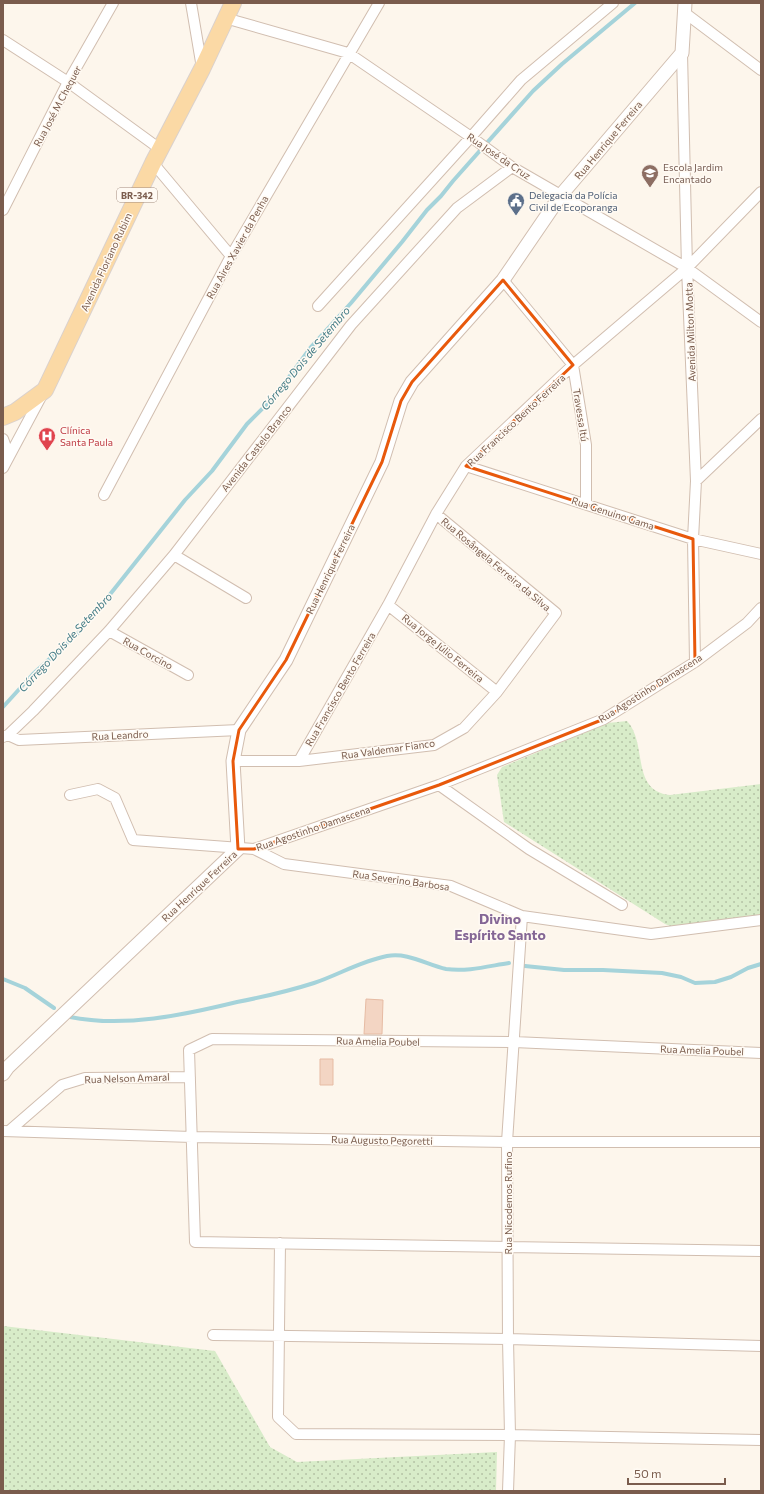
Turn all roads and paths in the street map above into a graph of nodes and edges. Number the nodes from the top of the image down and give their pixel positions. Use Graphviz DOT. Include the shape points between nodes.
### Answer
graph roads {
  1 [pos="113,3"];
  2 [pos="191,3"];
  3 [pos="233,3"];
  4 [pos="379,3"];
  5 [pos="613,3"];
  6 [pos="685,8"];
  7 [pos="225,18"];
  8 [pos="3,40"];
  9 [pos="348,53"];
  10 [pos="682,53"];
  11 [pos="202,69"];
  12 [pos="761,70"];
  13 [pos="68,82"];
  14 [pos="471,137"];
  15 [pos="160,149"];
  16 [pos="153,163"];
  17 [pos="512,167"];
  18 [pos="761,192"];
  19 [pos="560,195"];
  20 [pos="757,202"];
  21 [pos="3,210"];
  22 [pos="231,256"];
  23 [pos="687,268"];
  24 [pos="503,280"];
  25 [pos="318,306"];
  26 [pos="761,322"];
  27 [pos="574,365"];
  28 [pos="45,390"];
  29 [pos="3,417"];
  30 [pos="761,420"];
  31 [pos="3,440"];
  32 [pos="9,456"];
  33 [pos="466,466"];
  34 [pos="3,468"];
  35 [pos="696,481"];
  36 [pos="104,495"];
  37 [pos="586,504"];
  38 [pos="436,514"];
  39 [pos="693,539"];
  40 [pos="761,554"];
  41 [pos="174,555"];
  42 [pos="246,598"];
  43 [pos="388,605"];
  44 [pos="761,608"];
  45 [pos="556,614"];
  46 [pos="108,631"];
  47 [pos="695,662"];
  48 [pos="188,675"];
  49 [pos="498,692"];
  50 [pos="239,730"];
  51 [pos="5,736"];
  52 [pos="233,761"];
  53 [pos="299,761"];
  54 [pos="439,785"];
  55 [pos="70,795"];
  56 [pos="238,849"];
  57 [pos="254,849"];
  58 [pos="622,905"];
  59 [pos="522,916"];
  60 [pos="761,920"];
  61 [pos="514,1042"];
  62 [pos="761,1053"];
  63 [pos="3,1074"];
  64 [pos="190,1077"];
  65 [pos="6,1131"];
  66 [pos="192,1137"];
  67 [pos="507,1142"];
  68 [pos="761,1142"];
  69 [pos="280,1243"];
  70 [pos="508,1246"];
  71 [pos="761,1251"];
  72 [pos="213,1335"];
  73 [pos="280,1336"];
  74 [pos="508,1339"];
  75 [pos="761,1346"];
  76 [pos="510,1435"];
  77 [pos="761,1440"];
  78 [pos="508,1491"];
  1 -- 13 [label="street, Rua José M Chequer"];
  2 -- 11 [label="street"];
  3 -- 7 [label="main road, Avenida Floriano Rubim / BR-342"];
  4 -- 9 [label="street, Rua Aires Xavier da Penha"];
  5 -- 14 [label="street" via="521,80"];
  6 -- 10 [label="street, Avenida Milton Motta"];
  6 -- 12 [label="street"];
  7 -- 9 [label="street, Rua José da Cruz"];
  7 -- 11 [label="main road, Avenida Floriano Rubim / BR-342"];
  8 -- 13 [label="street"];
  9 -- 14 [label="street, Rua José da Cruz"];
  9 -- 22 [label="street, Rua Aires Xavier da Penha"];
  10 -- 19 [label="street, Rua Henrique Ferreira"];
  10 -- 23 [label="street, Avenida Milton Motta"];
  11 -- 15 [label="main road, Avenida Floriano Rubim / BR-342"];
  13 -- 15 [label="street"];
  13 -- 21 [label="street, Rua José M Chequer"];
  14 -- 17 [label="street, Rua José da Cruz"];
  14 -- 25 [label="street"];
  15 -- 16 [label="main road, Avenida Floriano Rubim / BR-342"];
  16 -- 22 [label="street"];
  16 -- 28 [label="main road, Avenida Floriano Rubim / BR-342"];
  17 -- 19 [label="street, Rua José da Cruz"];
  17 -- 41 [label="street, Avenida Castelo Branco" via="457,208 351,325"];
  18 -- 20 [label="street, Rua Francisco Bento Ferreira"];
  19 -- 23 [label="street, Rua José da Cruz"];
  19 -- 24 [label="street, Rua Henrique Ferreira"];
  20 -- 23 [label="street, Rua Francisco Bento Ferreira"];
  22 -- 36 [label="street, Rua Aires Xavier da Penha"];
  23 -- 26 [label="street, Rua José da Cruz"];
  23 -- 27 [label="street, Rua Francisco Bento Ferreira"];
  23 -- 35 [label="street, Avenida Milton Motta"];
  24 -- 27 [label="street"];
  24 -- 50 [label="street, Rua Henrique Ferreira" via="412,382 400,401 382,462 286,660"];
  27 -- 33 [label="street, Rua Francisco Bento Ferreira"];
  27 -- 37 [label="street, Travessa Itú" via="586,445"];
  28 -- 29 [label="main road, BR-342" via="15,412"];
  28 -- 32 [label="street, Avenida Floriano Rubim"];
  30 -- 35 [label="street"];
  31 -- 32 [label="street"];
  32 -- 34 [label="street, Avenida Floriano Rubim"];
  33 -- 37 [label="street, Rua Genuino Gama"];
  33 -- 38 [label="street, Rua Francisco Bento Ferreira"];
  35 -- 39 [label="street, Avenida Milton Motta"];
  37 -- 39 [label="street, Rua Genuino Gama"];
  38 -- 43 [label="street, Rua Francisco Bento Ferreira"];
  38 -- 45 [label="street, Rua Rosângela Ferreira da Silva"];
  39 -- 40 [label="street, Rua Genuino Gama"];
  39 -- 47 [label="street, Avenida Milton Motta"];
  41 -- 42 [label="street"];
  41 -- 46 [label="street, Avenida Castelo Branco"];
  43 -- 49 [label="street, Rua Jorge Júlio Ferreira"];
  43 -- 53 [label="street, Rua Francisco Bento Ferreira"];
  44 -- 47 [label="street, Rua Agostinho Damascena" via="747,623"];
  45 -- 49 [label="street, Rua Valdemar Fianco"];
  46 -- 48 [label="street, Rua Corcino"];
  46 -- 51 [label="street, Avenida Castelo Branco" via="33,711"];
  47 -- 54 [label="street, Rua Agostinho Damascena" via="604,719"];
  49 -- 53 [label="street, Rua Valdemar Fianco" via="464,728 434,745"];
  50 -- 51 [label="street, Rua Leandro" via="19,740"];
  50 -- 52 [label="street, Rua Henrique Ferreira"];
  52 -- 53 [label="street, Rua Valdemar Fianco"];
  52 -- 56 [label="street, Rua Henrique Ferreira"];
  54 -- 57 [label="street, Rua Agostinho Damascena"];
  54 -- 58 [label="street" via="528,849"];
  55 -- 56 [label="street, Rua Agostinho Damascena" via="98,790 116,798 133,840"];
  56 -- 57 [label="street, Rua Agostinho Damascena"];
  56 -- 63 [label="street, Rua Henrique Ferreira"];
  57 -- 59 [label="street, Rua Severino Barbosa" via="284,864 451,886"];
  59 -- 60 [label="street, Rua Severino Barbosa" via="650,934"];
  59 -- 61 [label="street, Rua Nicodemos Rufino"];
  61 -- 62 [label="street, Rua Amelia Poubel"];
  61 -- 64 [label="street, Rua Amelia Poubel" via="212,1039 189,1050"];
  61 -- 67 [label="street, Rua Nicodemos Rufino"];
  64 -- 65 [label="street, Rua Nelson Amaral" via="85,1078 62,1085"];
  64 -- 66 [label="street, Rua Amelia Poubel"];
  65 -- 66 [label="street, Rua Augusto Pegoretti"];
  66 -- 67 [label="street, Rua Augusto Pegoretti"];
  66 -- 69 [label="street, Rua Amelia Poubel" via="195,1242"];
  67 -- 68 [label="street, Rua Augusto Pegoretti"];
  67 -- 70 [label="street, Rua Nicodemos Rufino"];
  69 -- 70 [label="street"];
  69 -- 73 [label="street"];
  70 -- 71 [label="street"];
  70 -- 74 [label="street, Rua Nicodemos Rufino"];
  72 -- 73 [label="street"];
  73 -- 74 [label="street"];
  73 -- 76 [label="street" via="278,1417 296,1434"];
  74 -- 75 [label="street"];
  74 -- 76 [label="street, Rua Nicodemos Rufino"];
  76 -- 77 [label="street"];
  76 -- 78 [label="street, Rua Nicodemos Rufino"];
}
